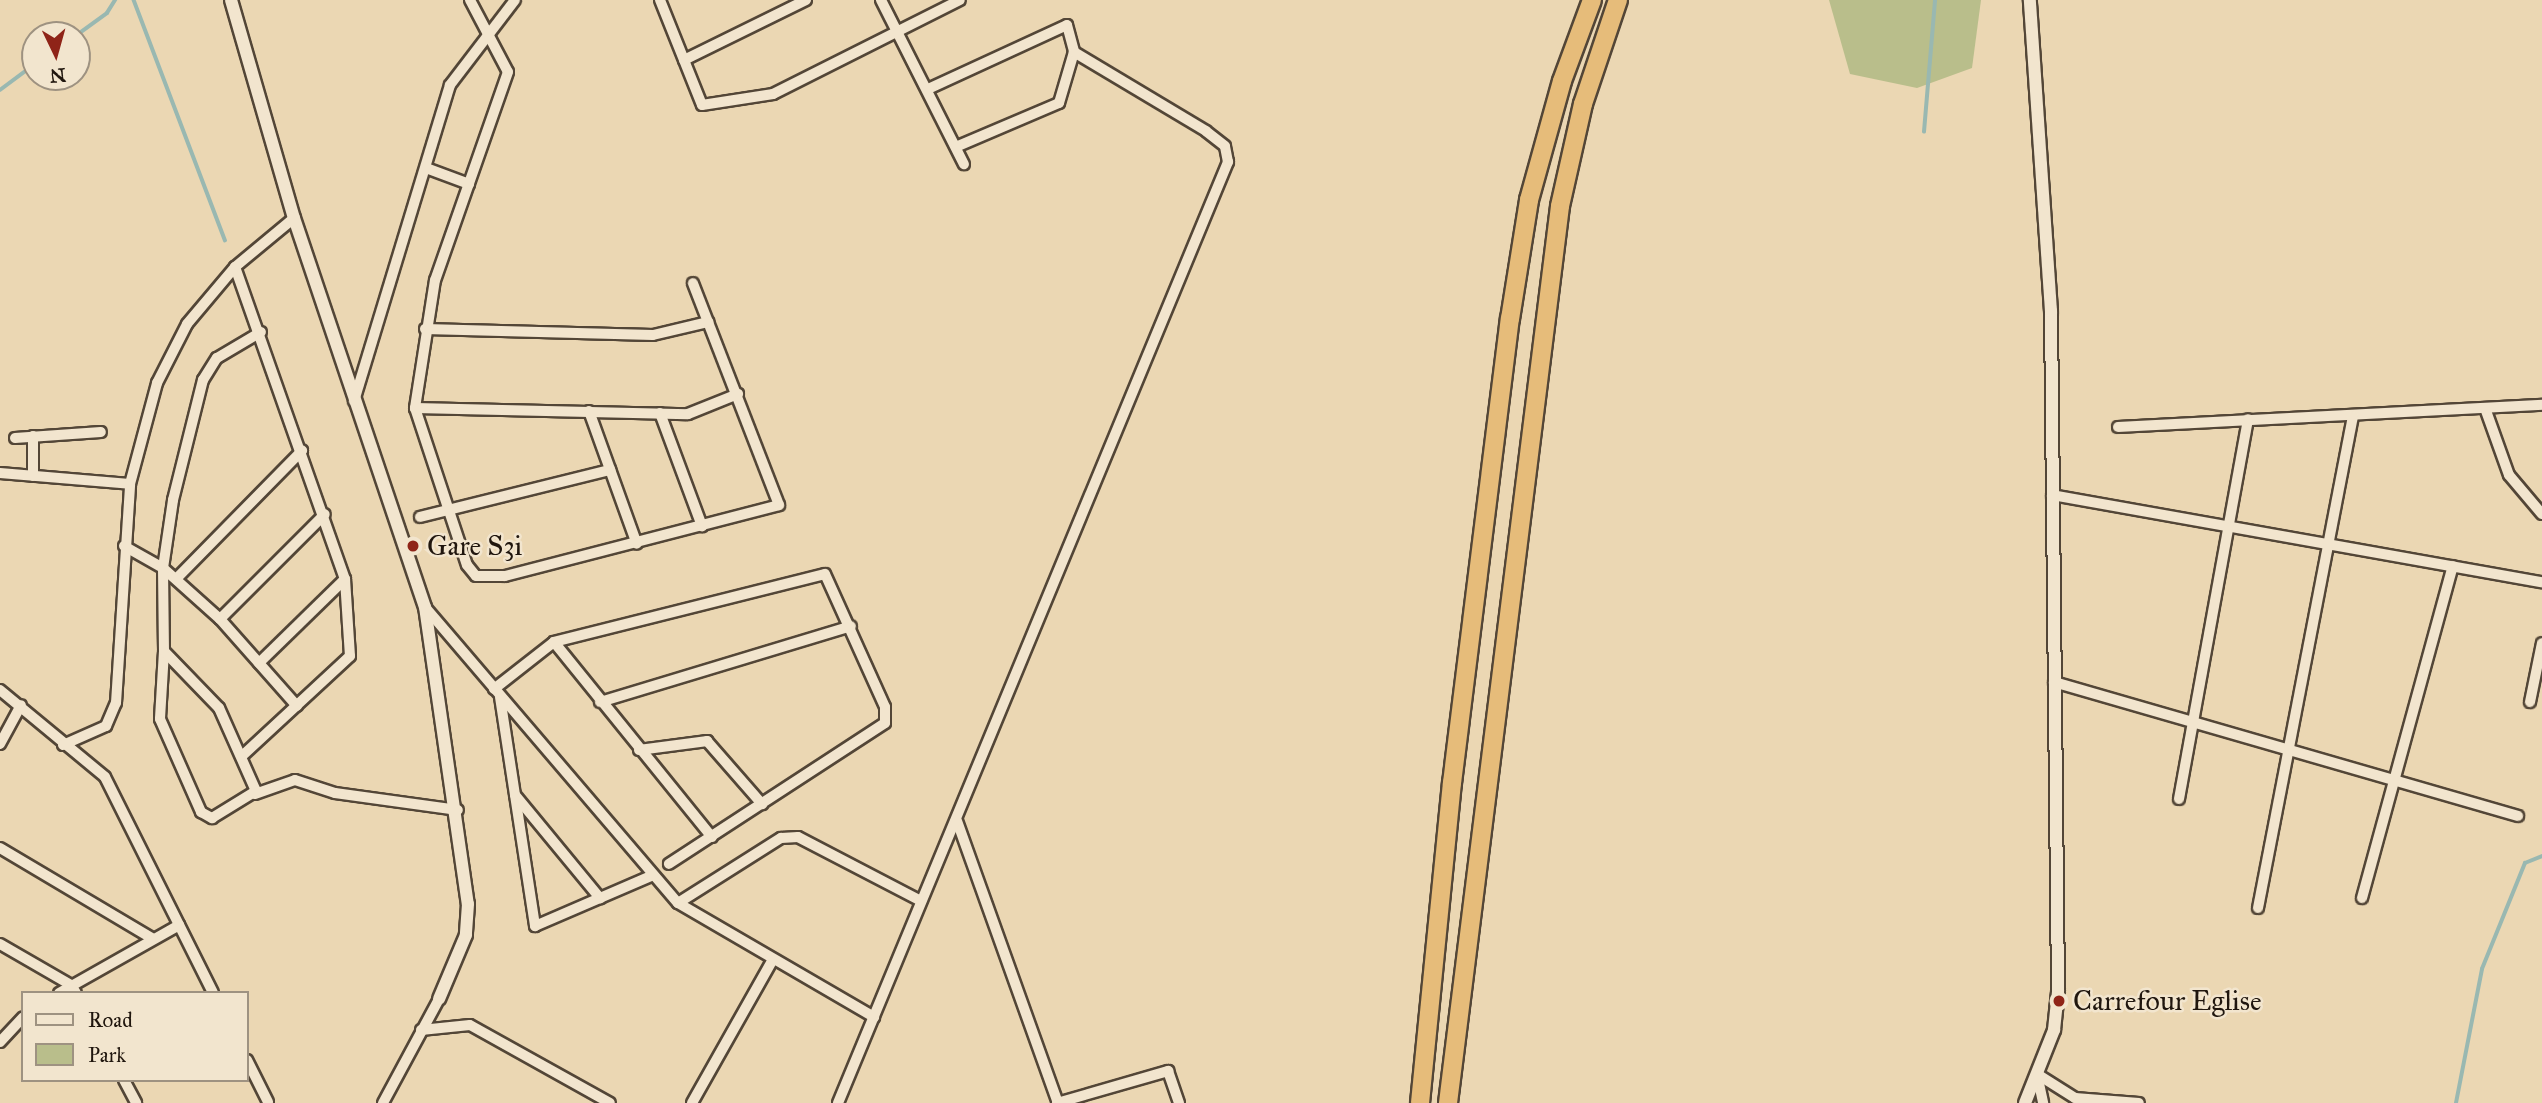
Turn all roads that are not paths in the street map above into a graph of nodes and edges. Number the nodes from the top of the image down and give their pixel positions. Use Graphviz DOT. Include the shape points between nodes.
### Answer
graph roads {
  1 [pos="230,0"];
  2 [pos="470,0"];
  3 [pos="515,0"];
  4 [pos="806,0"];
  5 [pos="881,0"];
  6 [pos="960,0"];
  7 [pos="1592,0"];
  8 [pos="1618,0"];
  9 [pos="2030,0"];
  10 [pos="663,1"];
  11 [pos="489,31"];
  12 [pos="898,31"];
  13 [pos="1074,52"];
  14 [pos="684,60"];
  15 [pos="928,89"];
  16 [pos="956,147"];
  17 [pos="964,164"];
  18 [pos="426,168"];
  19 [pos="469,184"];
  20 [pos="294,218"];
  21 [pos="235,267"];
  22 [pos="693,283"];
  23 [pos="708,322"];
  24 [pos="425,330"];
  25 [pos="261,332"];
  26 [pos="738,394"];
  27 [pos="354,403"];
  28 [pos="2542,405"];
  29 [pos="415,408"];
  30 [pos="2485,408"];
  31 [pos="589,411"];
  32 [pos="660,413"];
  33 [pos="2353,416"];
  34 [pos="2248,419"];
  35 [pos="2118,427"];
  36 [pos="101,432"];
  37 [pos="33,436"];
  38 [pos="15,438"];
  39 [pos="302,451"];
  40 [pos="610,470"];
  41 [pos="0,473"];
  42 [pos="33,476"];
  43 [pos="130,484"];
  44 [pos="2052,495"];
  45 [pos="449,510"];
  46 [pos="325,514"];
  47 [pos="2542,514"];
  48 [pos="420,517"];
  49 [pos="702,526"];
  50 [pos="2226,526"];
  51 [pos="637,544"];
  52 [pos="2328,544"];
  53 [pos="124,546"];
  54 [pos="2453,566"];
  55 [pos="163,568"];
  56 [pos="176,579"];
  57 [pos="345,579"];
  58 [pos="2542,582"];
  59 [pos="425,607"];
  60 [pos="220,619"];
  61 [pos="851,626"];
  62 [pos="554,642"];
  63 [pos="2542,643"];
  64 [pos="164,651"];
  65 [pos="259,663"];
  66 [pos="2054,682"];
  67 [pos="0,690"];
  68 [pos="497,693"];
  69 [pos="600,702"];
  70 [pos="2530,702"];
  71 [pos="21,705"];
  72 [pos="297,706"];
  73 [pos="2191,721"];
  74 [pos="0,744"];
  75 [pos="63,744"];
  76 [pos="639,750"];
  77 [pos="2290,750"];
  78 [pos="242,757"];
  79 [pos="2395,780"];
  80 [pos="513,793"];
  81 [pos="255,794"];
  82 [pos="2179,799"];
  83 [pos="762,804"];
  84 [pos="458,810"];
  85 [pos="2518,816"];
  86 [pos="957,821"];
  87 [pos="712,837"];
  88 [pos="0,848"];
  89 [pos="669,864"];
  90 [pos="651,876"];
  91 [pos="600,898"];
  92 [pos="2362,898"];
  93 [pos="921,901"];
  94 [pos="678,903"];
  95 [pos="2258,908"];
  96 [pos="179,925"];
  97 [pos="153,939"];
  98 [pos="0,944"];
  99 [pos="772,961"];
  100 [pos="73,989"];
  101 [pos="212,991"];
  102 [pos="439,999"];
  103 [pos="874,1017"];
  104 [pos="5,1023"];
  105 [pos="421,1030"];
  106 [pos="0,1042"];
  107 [pos="248,1062"];
  108 [pos="2037,1074"];
  109 [pos="125,1082"];
  110 [pos="268,1102"];
  111 [pos="136,1103"];
  112 [pos="383,1103"];
  113 [pos="610,1103"];
  114 [pos="692,1103"];
  115 [pos="838,1103"];
  116 [pos="1057,1103"];
  117 [pos="1179,1103"];
  118 [pos="1420,1103"];
  119 [pos="1448,1103"];
  120 [pos="2025,1103"];
  121 [pos="2043,1103"];
  122 [pos="2139,1103"];
  1 -- 20 [label="street"];
  2 -- 11 [label="street"];
  3 -- 11 [label="street"];
  4 -- 14 [label="street"];
  5 -- 12 [label="street"];
  6 -- 12 [label="street"];
  7 -- 118 [label="highway" via="1562,81 1529,200 1510,319 1452,783"];
  8 -- 119 [label="highway" via="1583,104 1560,206"];
  9 -- 44 [label="street" via="2048,245"];
  10 -- 14 [label="street"];
  11 -- 18 [label="street" via="450,85"];
  11 -- 19 [label="street" via="508,72"];
  12 -- 14 [label="street" via="773,94 702,105"];
  12 -- 15 [label="street"];
  13 -- 15 [label="street" via="1068,25"];
  13 -- 16 [label="street" via="1059,103"];
  13 -- 86 [label="street" via="1216,138 1226,146 1228,162 1079,514"];
  15 -- 16 [label="street"];
  16 -- 17 [label="street"];
  18 -- 19 [label="street"];
  18 -- 27 [label="street"];
  19 -- 24 [label="street" via="435,280"];
  20 -- 21 [label="street"];
  20 -- 27 [label="street"];
  21 -- 25 [label="street"];
  21 -- 43 [label="street" via="187,324 157,383"];
  22 -- 23 [label="street"];
  23 -- 24 [label="street" via="653,335"];
  23 -- 26 [label="street"];
  24 -- 29 [label="street"];
  25 -- 39 [label="street"];
  25 -- 55 [label="street" via="218,358 203,380"];
  26 -- 32 [label="street" via="688,414"];
  26 -- 49 [label="street" via="779,505"];
  27 -- 59 [label="street"];
  28 -- 30 [label="street"];
  29 -- 31 [label="street"];
  29 -- 45 [label="street"];
  30 -- 33 [label="street"];
  30 -- 47 [label="street" via="2509,475"];
  31 -- 32 [label="street"];
  31 -- 40 [label="street"];
  32 -- 49 [label="street"];
  33 -- 34 [label="street"];
  33 -- 52 [label="street"];
  34 -- 35 [label="street"];
  34 -- 50 [label="street"];
  36 -- 37 [label="street"];
  37 -- 38 [label="street"];
  37 -- 42 [label="street"];
  39 -- 46 [label="street"];
  39 -- 56 [label="street"];
  40 -- 45 [label="street"];
  40 -- 51 [label="street"];
  41 -- 42 [label="street"];
  42 -- 43 [label="street"];
  43 -- 53 [label="street"];
  44 -- 50 [label="street"];
  44 -- 66 [label="street"];
  45 -- 48 [label="street"];
  45 -- 51 [label="street" via="476,576 505,576"];
  46 -- 57 [label="street"];
  46 -- 60 [label="street"];
  49 -- 51 [label="street"];
  50 -- 52 [label="street"];
  50 -- 73 [label="street"];
  52 -- 54 [label="street"];
  52 -- 77 [label="street"];
  53 -- 55 [label="street"];
  53 -- 75 [label="street" via="116,703 106,726"];
  54 -- 58 [label="street"];
  54 -- 79 [label="street"];
  55 -- 56 [label="street"];
  55 -- 64 [label="street"];
  56 -- 60 [label="street"];
  57 -- 65 [label="street"];
  57 -- 72 [label="street" via="350,656"];
  59 -- 68 [label="street"];
  59 -- 84 [label="street"];
  60 -- 65 [label="street"];
  61 -- 62 [label="street" via="825,574 815,574"];
  61 -- 69 [label="street"];
  61 -- 83 [label="street" via="885,707 884,723"];
  62 -- 68 [label="street"];
  62 -- 69 [label="street"];
  63 -- 70 [label="street"];
  64 -- 78 [label="street" via="219,708"];
  64 -- 81 [label="street" via="160,719 201,812 212,818"];
  65 -- 72 [label="street"];
  66 -- 73 [label="street"];
  66 -- 108 [label="street" via="2058,1000"];
  67 -- 71 [label="street"];
  68 -- 80 [label="street"];
  68 -- 90 [label="street"];
  69 -- 76 [label="street"];
  71 -- 74 [label="street"];
  71 -- 75 [label="street"];
  72 -- 78 [label="street"];
  73 -- 77 [label="street"];
  73 -- 82 [label="street"];
  75 -- 96 [label="street" via="105,777"];
  76 -- 83 [label="street" via="707,741"];
  76 -- 87 [label="street"];
  77 -- 79 [label="street"];
  77 -- 95 [label="street"];
  78 -- 81 [label="street"];
  79 -- 85 [label="street"];
  79 -- 92 [label="street"];
  80 -- 91 [label="street"];
  80 -- 91 [label="street" via="535,926"];
  81 -- 84 [label="street" via="295,780 335,793"];
  83 -- 87 [label="street"];
  84 -- 102 [label="street" via="466,935"];
  86 -- 93 [label="street"];
  86 -- 116 [label="street"];
  87 -- 89 [label="street"];
  88 -- 97 [label="street"];
  90 -- 91 [label="street"];
  90 -- 94 [label="street"];
  93 -- 94 [label="street" via="798,837 781,838"];
  93 -- 103 [label="street"];
  94 -- 99 [label="street"];
  96 -- 97 [label="street"];
  96 -- 101 [label="street"];
  97 -- 100 [label="street"];
  98 -- 100 [label="street"];
  99 -- 103 [label="street"];
  99 -- 114 [label="street"];
  102 -- 105 [label="street"];
  103 -- 115 [label="street"];
  104 -- 106 [label="street"];
  105 -- 112 [label="street"];
  105 -- 113 [label="street" via="470,1025"];
  107 -- 110 [label="street"];
  108 -- 120 [label="street"];
  108 -- 121 [label="street"];
  108 -- 122 [label="street" via="2075,1098"];
  109 -- 111 [label="street"];
  116 -- 117 [label="street" via="1168,1071"];
}
